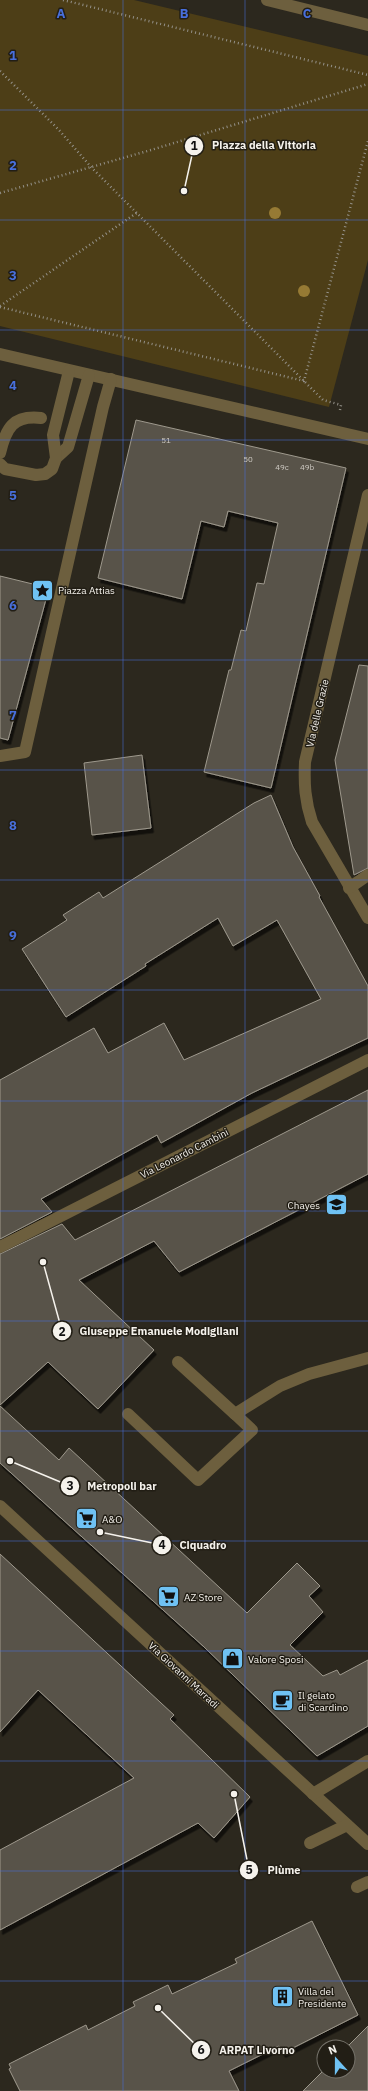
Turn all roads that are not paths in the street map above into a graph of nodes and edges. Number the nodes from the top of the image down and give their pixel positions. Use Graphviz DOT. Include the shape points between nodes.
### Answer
graph roads {
  1 [pos="267,0"];
  2 [pos="368,25"];
  3 [pos="0,354"];
  4 [pos="69,371"];
  5 [pos="89,375"];
  6 [pos="111,379"];
  7 [pos="41,418"];
  8 [pos="368,439"];
  9 [pos="0,453"];
  10 [pos="56,458"];
  11 [pos="0,464"];
  12 [pos="368,495"];
  13 [pos="0,756"];
  14 [pos="368,875"];
  15 [pos="349,888"];
  16 [pos="368,918"];
  17 [pos="368,1060"];
  18 [pos="0,1247"];
  19 [pos="368,1358"];
  20 [pos="178,1362"];
  21 [pos="128,1414"];
  22 [pos="235,1414"];
  23 [pos="0,1506"];
  24 [pos="368,1761"];
  25 [pos="313,1794"];
  26 [pos="347,1825"];
  27 [pos="310,1843"];
  28 [pos="368,1844"];
  1 -- 2 [label="street"];
  3 -- 4 [label="street"];
  4 -- 5 [label="street"];
  4 -- 10 [label="street" via="53,435"];
  5 -- 6 [label="street"];
  5 -- 10 [label="street" via="68,447"];
  6 -- 8 [label="street"];
  6 -- 13 [label="street" via="25,752"];
  7 -- 9 [label="street" via="28,417 15,423 4,434"];
  10 -- 11 [label="street" via="52,469 46,474 36,475 5,469"];
  12 -- 15 [label="street, Via delle Grazie" via="305,762 306,806 312,822"];
  14 -- 15 [label="street"];
  15 -- 16 [label="street, Via delle Grazie"];
  17 -- 18 [label="street, Via Leonardo Cambini"];
  19 -- 22 [label="street" via="309,1374 280,1386"];
  20 -- 22 [label="street"];
  21 -- 22 [label="street" via="198,1480 252,1430"];
  23 -- 25 [label="street, Via Giovanni Marradi"];
  24 -- 25 [label="street"];
  25 -- 26 [label="street, Via Giovanni Marradi"];
  26 -- 27 [label="street"];
  26 -- 28 [label="street, Via Giovanni Marradi"];
}
